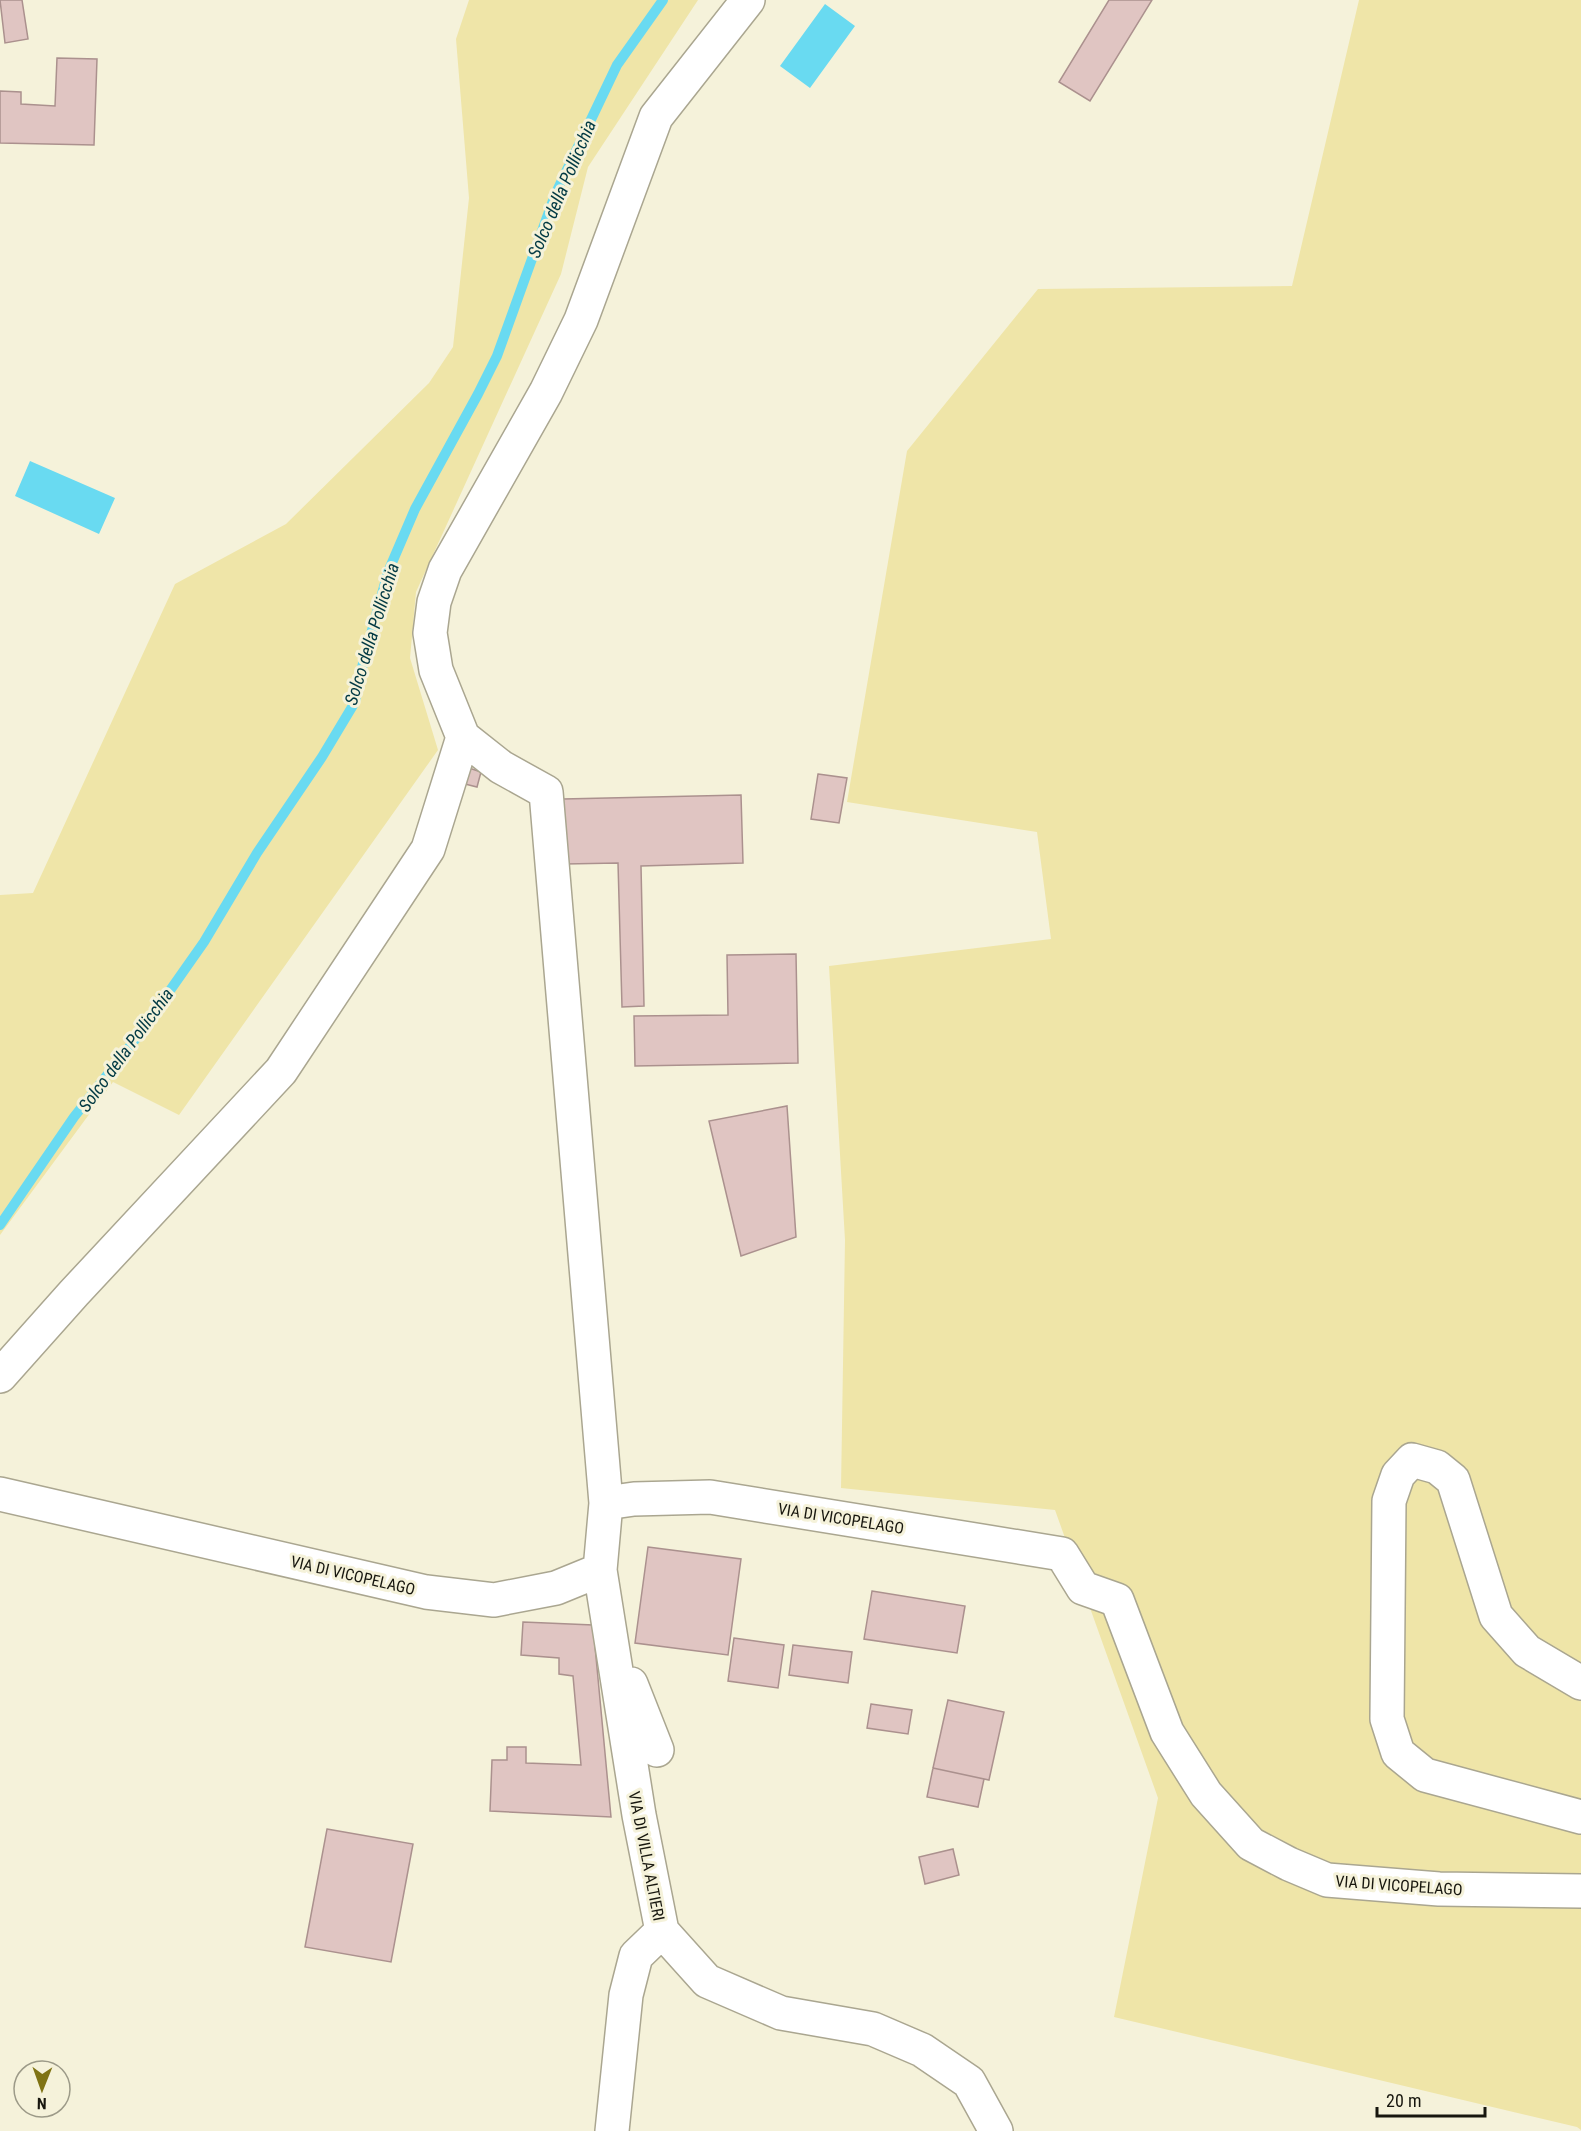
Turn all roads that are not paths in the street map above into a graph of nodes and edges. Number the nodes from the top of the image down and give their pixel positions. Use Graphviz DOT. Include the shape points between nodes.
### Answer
graph roads {
  1 [pos="748,0"];
  2 [pos="463,737"];
  3 [pos="0,1376"];
  4 [pos="0,1494"];
  5 [pos="606,1503"];
  6 [pos="600,1570"];
  7 [pos="615,1672"];
  8 [pos="1581,1683"];
  9 [pos="657,1750"];
  10 [pos="1581,1818"];
  11 [pos="1581,1891"];
  12 [pos="662,1931"];
  13 [pos="612,2131"];
  14 [pos="996,2131"];
  1 -- 2 [label="street" via="656,117 581,320 546,392 445,570 434,602 430,633 436,670"];
  2 -- 3 [label="street" via="428,849 281,1071"];
  2 -- 5 [label="street" via="501,767 546,792"];
  4 -- 6 [label="street, VIA DI VICOPELAGO" via="426,1592 494,1600 556,1588"];
  5 -- 6 [label="street"];
  5 -- 11 [label="street, VIA DI VICOPELAGO" via="634,1498 710,1497 1062,1554 1083,1588 1117,1600 1167,1732 1206,1794 1251,1844 1327,1880 1439,1889"];
  6 -- 7 [label="street, VIA DI VILLA ALTIERI"];
  7 -- 9 [label="street" via="632,1684"];
  7 -- 12 [label="street, VIA DI VILLA ALTIERI"];
  8 -- 10 [label="street" via="1527,1651 1496,1616 1454,1480 1437,1467 1412,1460 1398,1475 1389,1502 1387,1719 1398,1753 1425,1775"];
  12 -- 13 [label="street, VIA DI VILLA ALTIERI" via="636,1956 626,1995"];
  12 -- 14 [label="street" via="707,1981 781,2013 873,2029 922,2050 969,2082"];
}
